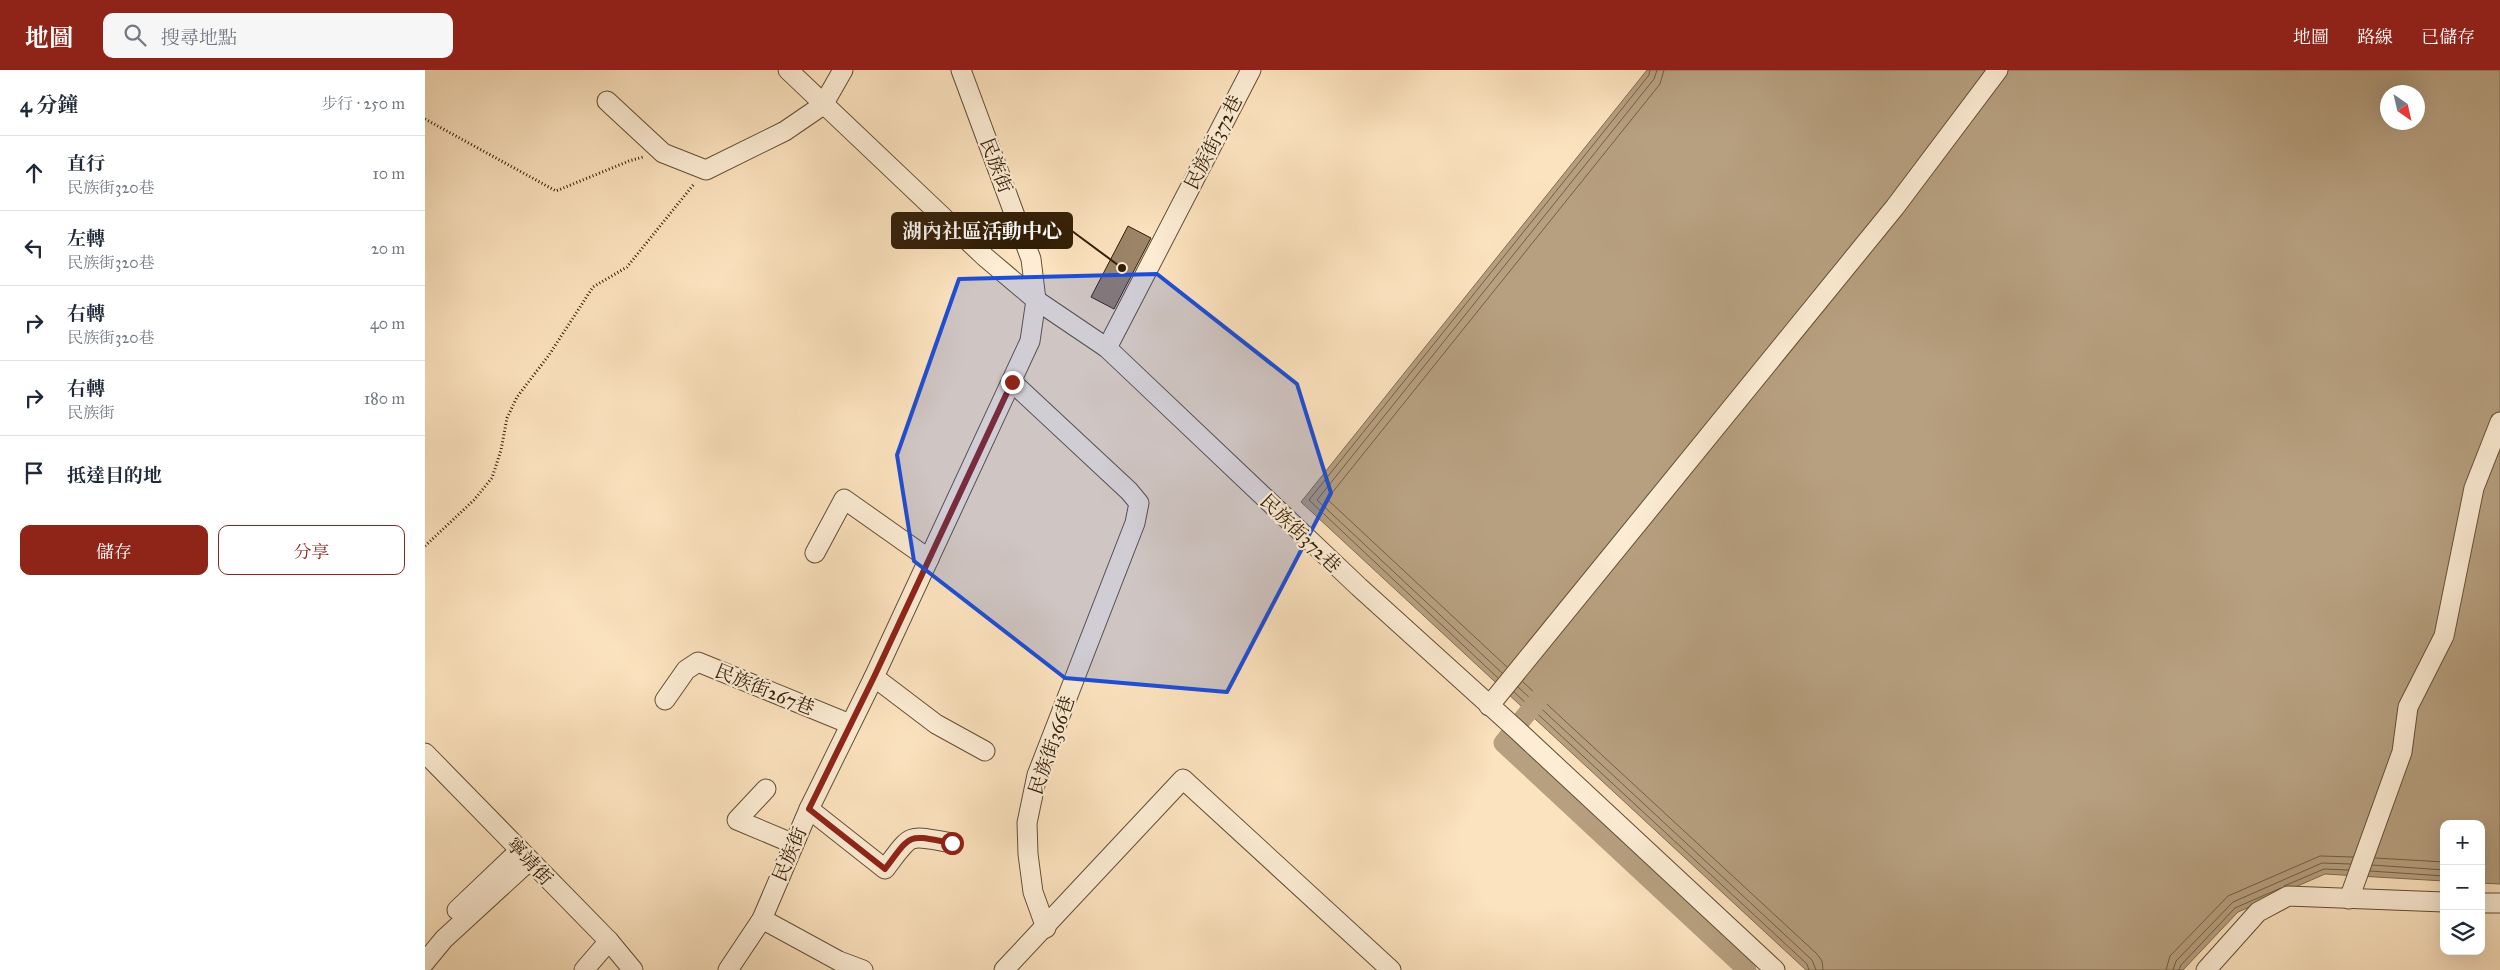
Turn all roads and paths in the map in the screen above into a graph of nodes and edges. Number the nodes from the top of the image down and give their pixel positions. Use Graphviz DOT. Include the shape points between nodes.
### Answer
graph roads {
  1 [pos="788,70"];
  2 [pos="843,70"];
  3 [pos="961,70"];
  4 [pos="1251,70"];
  5 [pos="1998,70"];
  6 [pos="607,101"];
  7 [pos="823,105"];
  8 [pos="425,119"];
  9 [pos="663,152"];
  10 [pos="706,170"];
  11 [pos="1036,300"];
  12 [pos="1107,348"];
  13 [pos="1012,382"];
  14 [pos="2500,422"];
  15 [pos="425,546"];
  16 [pos="815,553"];
  17 [pos="929,559"];
  18 [pos="874,677"];
  19 [pos="665,700"];
  20 [pos="1494,710"];
  21 [pos="850,724"];
  22 [pos="985,751"];
  23 [pos="425,754"];
  24 [pos="766,789"];
  25 [pos="809,809"];
  26 [pos="952,843"];
  27 [pos="794,844"];
  28 [pos="525,856"];
  29 [pos="2349,899"];
  30 [pos="2440,902"];
  31 [pos="2485,902"];
  32 [pos="2500,903"];
  33 [pos="762,919"];
  34 [pos="1046,928"];
  35 [pos="609,941"];
  36 [pos="425,945"];
  37 [pos="425,962"];
  38 [pos="584,970"];
  39 [pos="633,970"];
  40 [pos="729,970"];
  41 [pos="863,970"];
  42 [pos="1004,970"];
  43 [pos="1391,970"];
  44 [pos="1775,970"];
  45 [pos="2207,970"];
  1 -- 7 [label="street, 民族街372巷"];
  2 -- 7 [label="street"];
  3 -- 11 [label="street, 民族街" via="1031,259"];
  4 -- 12 [label="street, 民族街372巷"];
  5 -- 20 [label="street" via="1895,207"];
  6 -- 9 [label="street"];
  7 -- 10 [label="street" via="785,131"];
  7 -- 11 [label="street, 民族街372巷" via="985,257"];
  8 -- 9 [label="path" via="556,191 629,161"];
  9 -- 10 [label="street"];
  10 -- 15 [label="path" via="627,267 593,287 517,397 507,418 492,478 474,500"];
  11 -- 12 [label="street, 民族街372巷"];
  11 -- 13 [label="street, 民族街" via="1030,341"];
  12 -- 20 [label="street, 民族街372巷"];
  13 -- 17 [label="street, 民族街"];
  13 -- 34 [label="street, 民族街366巷" via="1139,503 1135,523 1037,775 1027,823 1028,854 1033,892"];
  14 -- 29 [label="street" via="2474,488 2444,636 2408,707 2402,752"];
  16 -- 17 [label="street" via="845,499"];
  17 -- 18 [label="street, 民族街"];
  18 -- 21 [label="street, 民族街"];
  18 -- 22 [label="street" via="936,724"];
  19 -- 21 [label="street, 民族街267巷" via="686,670 698,662"];
  20 -- 44 [label="street, 民族街372巷"];
  21 -- 25 [label="street, 民族街"];
  23 -- 28 [label="street, 寧靖街"];
  24 -- 27 [label="street" via="737,820"];
  25 -- 26 [label="street" via="885,869 907,840 914,836"];
  25 -- 27 [label="street, 民族街"];
  27 -- 33 [label="street, 民族街"];
  28 -- 35 [label="street, 寧靖街"];
  28 -- 36 [label="street" via="446,920"];
  28 -- 37 [label="street"];
  29 -- 30 [label="street"];
  29 -- 45 [label="street" via="2287,896 2274,902 2258,912"];
  31 -- 32 [label="street"];
  33 -- 40 [label="street, 民族街"];
  33 -- 41 [label="street" via="839,961"];
  34 -- 42 [label="street"];
  34 -- 43 [label="street" via="1183,779"];
  35 -- 38 [label="street"];
  35 -- 39 [label="street, 寧靖街"];
}
